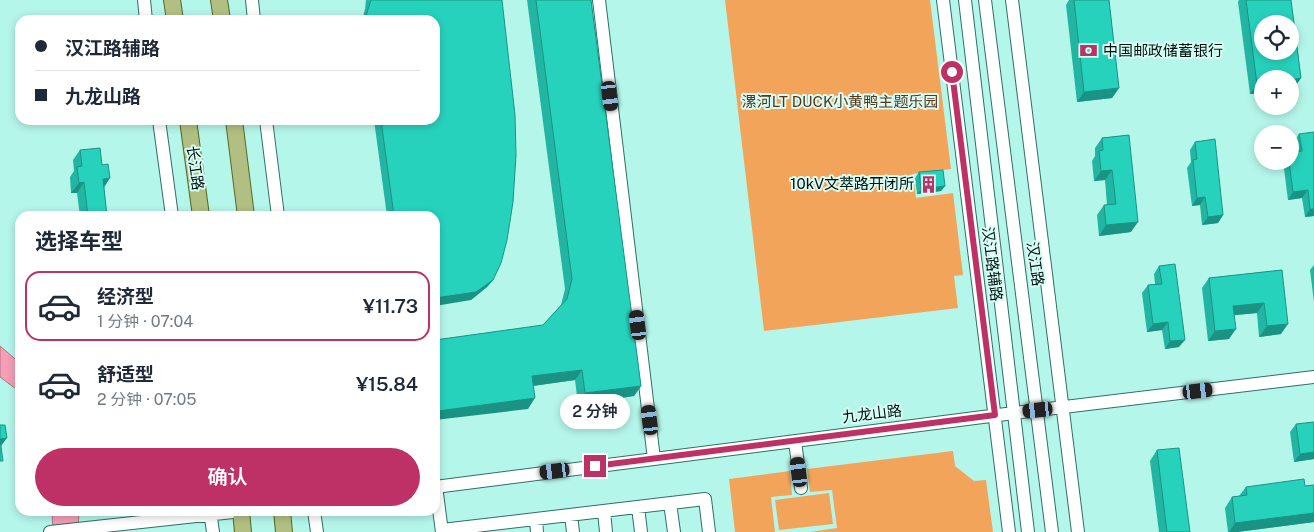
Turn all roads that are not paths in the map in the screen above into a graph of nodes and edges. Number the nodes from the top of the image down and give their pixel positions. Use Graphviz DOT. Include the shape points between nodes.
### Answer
graph roads {
  1 [pos="144,0"];
  2 [pos="172,0"];
  3 [pos="219,0"];
  4 [pos="252,0"];
  5 [pos="599,0"];
  6 [pos="942,0"];
  7 [pos="965,0"];
  8 [pos="985,0"];
  9 [pos="1012,0"];
  10 [pos="146,15"];
  11 [pos="174,15"];
  12 [pos="221,15"];
  13 [pos="254,15"];
  14 [pos="160,125"];
  15 [pos="189,125"];
  16 [pos="235,125"];
  17 [pos="267,125"];
  18 [pos="171,211"];
  19 [pos="200,211"];
  20 [pos="245,211"];
  21 [pos="277,211"];
  22 [pos="1314,377"];
  23 [pos="1063,407"];
  24 [pos="1038,410"];
  25 [pos="1014,413"];
  26 [pos="995,415"];
  27 [pos="795,441"];
  28 [pos="654,459"];
  29 [pos="440,486"];
  30 [pos="801,488"];
  31 [pos="670,503"];
  32 [pos="638,507"];
  33 [pos="604,511"];
  34 [pos="571,515"];
  35 [pos="187,516"];
  36 [pos="211,516"];
  37 [pos="241,516"];
  38 [pos="282,516"];
  39 [pos="315,516"];
  40 [pos="440,516"];
  41 [pos="536,526"];
  42 [pos="504,528"];
  43 [pos="469,530"];
  44 [pos="442,531"];
  45 [pos="50,532"];
  46 [pos="213,532"];
  47 [pos="243,532"];
  48 [pos="284,532"];
  49 [pos="317,532"];
  50 [pos="573,532"];
  51 [pos="606,532"];
  52 [pos="641,532"];
  53 [pos="674,532"];
  54 [pos="709,532"];
  55 [pos="1009,532"];
  56 [pos="1028,532"];
  57 [pos="1052,532"];
  58 [pos="1078,532"];
  1 -- 10 [label="street"];
  2 -- 11 [label="main road"];
  3 -- 12 [label="main road"];
  4 -- 13 [label="street"];
  5 -- 28 [label="street"];
  6 -- 26 [label="street, 汉江路辅路"];
  7 -- 25 [label="street"];
  8 -- 24 [label="street, 汉江路"];
  9 -- 23 [label="street"];
  14 -- 18 [label="street"];
  15 -- 19 [label="main road, 长江路"];
  16 -- 20 [label="main road"];
  17 -- 21 [label="street"];
  22 -- 23 [label="street, 九龙山路"];
  23 -- 24 [label="street, 九龙山路"];
  23 -- 58 [label="street"];
  24 -- 25 [label="street, 九龙山路"];
  24 -- 57 [label="street, 汉江路"];
  25 -- 26 [label="street, 九龙山路"];
  25 -- 56 [label="street"];
  26 -- 27 [label="street, 九龙山路"];
  26 -- 55 [label="street, 汉江路辅路"];
  27 -- 28 [label="street, 九龙山路"];
  27 -- 30 [label="street"];
  28 -- 29 [label="street, 九龙山路"];
  31 -- 32 [label="street"];
  31 -- 53 [label="street"];
  31 -- 54 [label="street" via="705,499"];
  32 -- 33 [label="street"];
  32 -- 52 [label="street"];
  33 -- 34 [label="street"];
  33 -- 51 [label="street"];
  34 -- 41 [label="street"];
  34 -- 50 [label="street"];
  35 -- 45 [label="street"];
  36 -- 46 [label="street"];
  37 -- 47 [label="main road"];
  38 -- 48 [label="main road"];
  39 -- 49 [label="street"];
  40 -- 44 [label="street"];
  41 -- 42 [label="street"];
  42 -- 43 [label="street"];
  43 -- 44 [label="street"];
}
